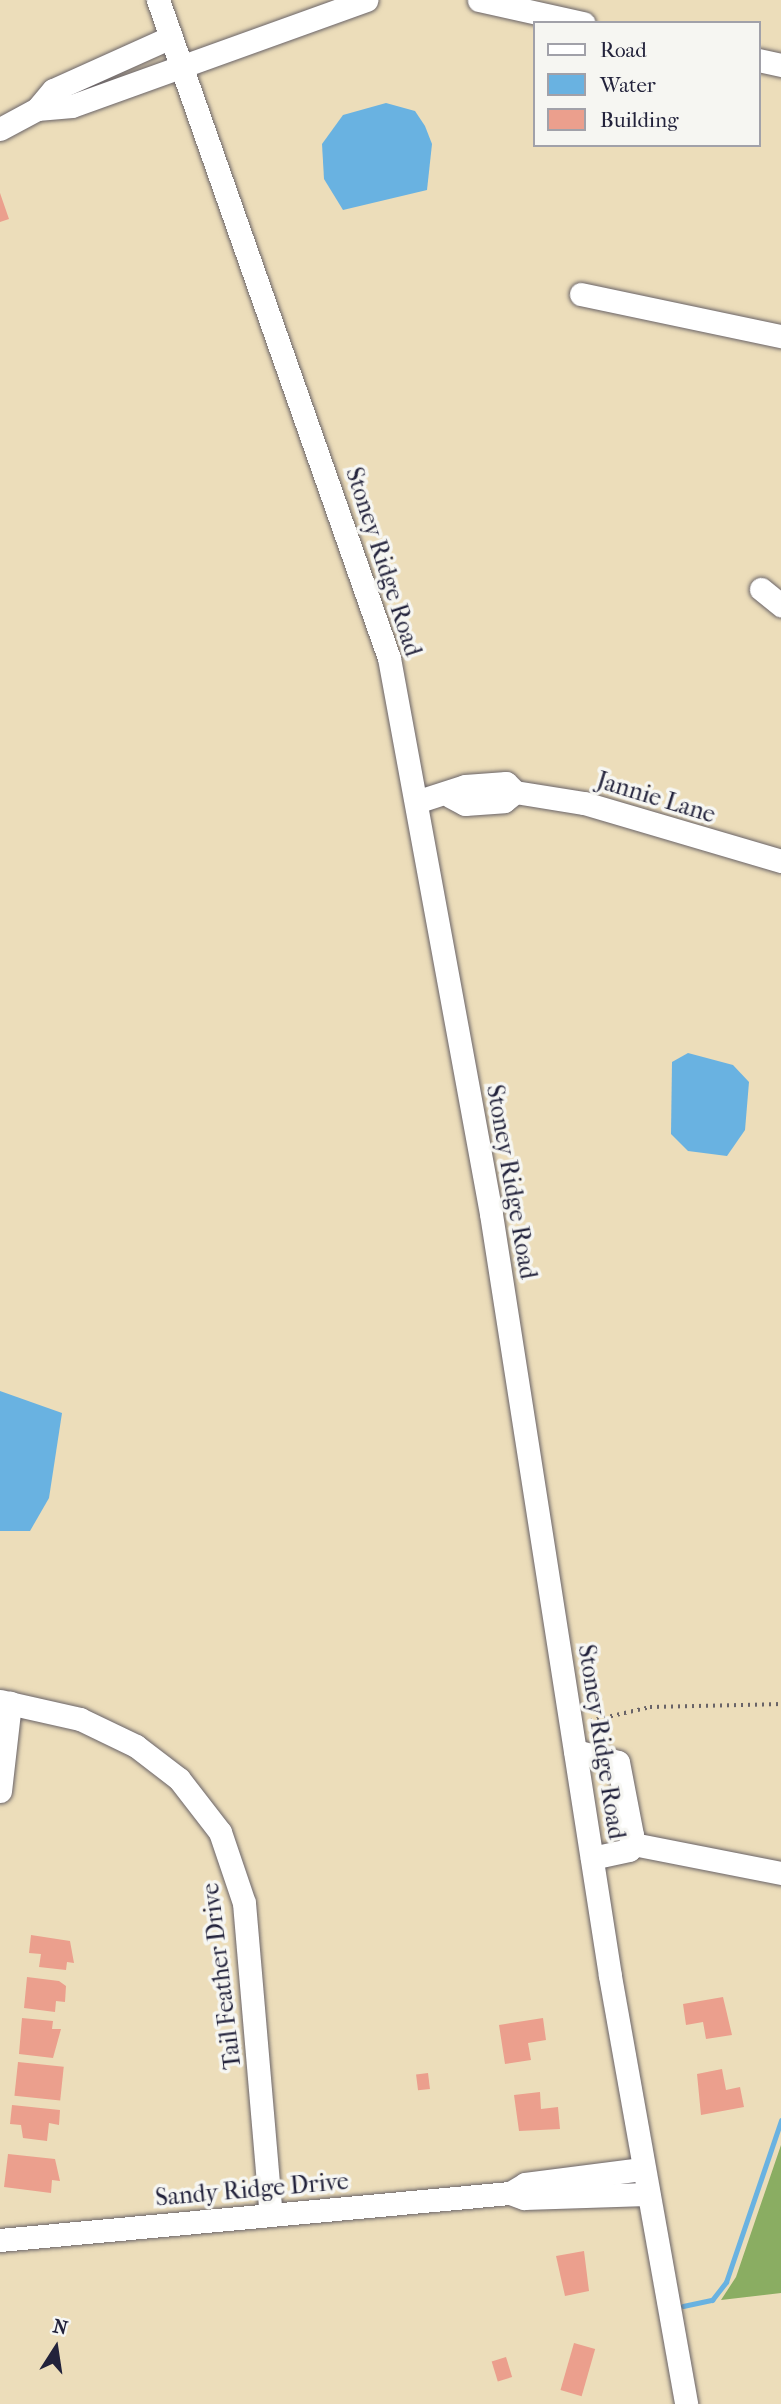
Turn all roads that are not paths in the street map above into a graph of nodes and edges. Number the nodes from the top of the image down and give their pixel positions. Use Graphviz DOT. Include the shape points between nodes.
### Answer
graph roads {
  1 [pos="158,0"];
  2 [pos="479,0"];
  3 [pos="358,1"];
  4 [pos="574,21"];
  5 [pos="171,37"];
  6 [pos="760,60"];
  7 [pos="781,65"];
  8 [pos="181,66"];
  9 [pos="37,109"];
  10 [pos="0,129"];
  11 [pos="581,294"];
  12 [pos="781,336"];
  13 [pos="761,589"];
  14 [pos="781,604"];
  15 [pos="419,801"];
  16 [pos="781,861"];
  17 [pos="5,1702"];
  18 [pos="574,1740"];
  19 [pos="0,1791"];
  20 [pos="633,1844"];
  21 [pos="592,1858"];
  22 [pos="781,1873"];
  23 [pos="642,2168"];
  24 [pos="510,2193"];
  25 [pos="647,2194"];
  26 [pos="271,2215"];
  27 [pos="0,2240"];
  28 [pos="686,2404"];
  1 -- 5 [label="street, Stoney Ridge Road"];
  2 -- 4 [label="street"];
  3 -- 8 [label="street"];
  5 -- 8 [label="street, Stoney Ridge Road"];
  5 -- 9 [label="street" via="53,90"];
  6 -- 7 [label="street"];
  8 -- 9 [label="street" via="55,111"];
  8 -- 15 [label="street, Stoney Ridge Road" via="378,618"];
  9 -- 10 [label="street"];
  11 -- 12 [label="street"];
  13 -- 14 [label="street"];
  15 -- 16 [label="street, Jannie Lane" via="450,796 465,804 505,801 514,792 584,803"];
  15 -- 18 [label="street, Stoney Ridge Road"];
  17 -- 19 [label="street"];
  17 -- 26 [label="street, Tail Feather Drive" via="80,1719 136,1746 179,1779 220,1832 244,1903"];
  18 -- 20 [label="street" via="621,1766"];
  18 -- 21 [label="street, Stoney Ridge Road"];
  20 -- 21 [label="street"];
  20 -- 22 [label="street"];
  21 -- 23 [label="street, Stoney Ridge Road"];
  23 -- 24 [label="street, Sandy Ridge Drive" via="525,2184"];
  23 -- 25 [label="street, Stoney Ridge Road"];
  24 -- 25 [label="street, Sandy Ridge Drive" via="524,2199"];
  24 -- 26 [label="street, Sandy Ridge Drive"];
  25 -- 28 [label="street, Stoney Ridge Road"];
  26 -- 27 [label="street, Sandy Ridge Drive"];
}
